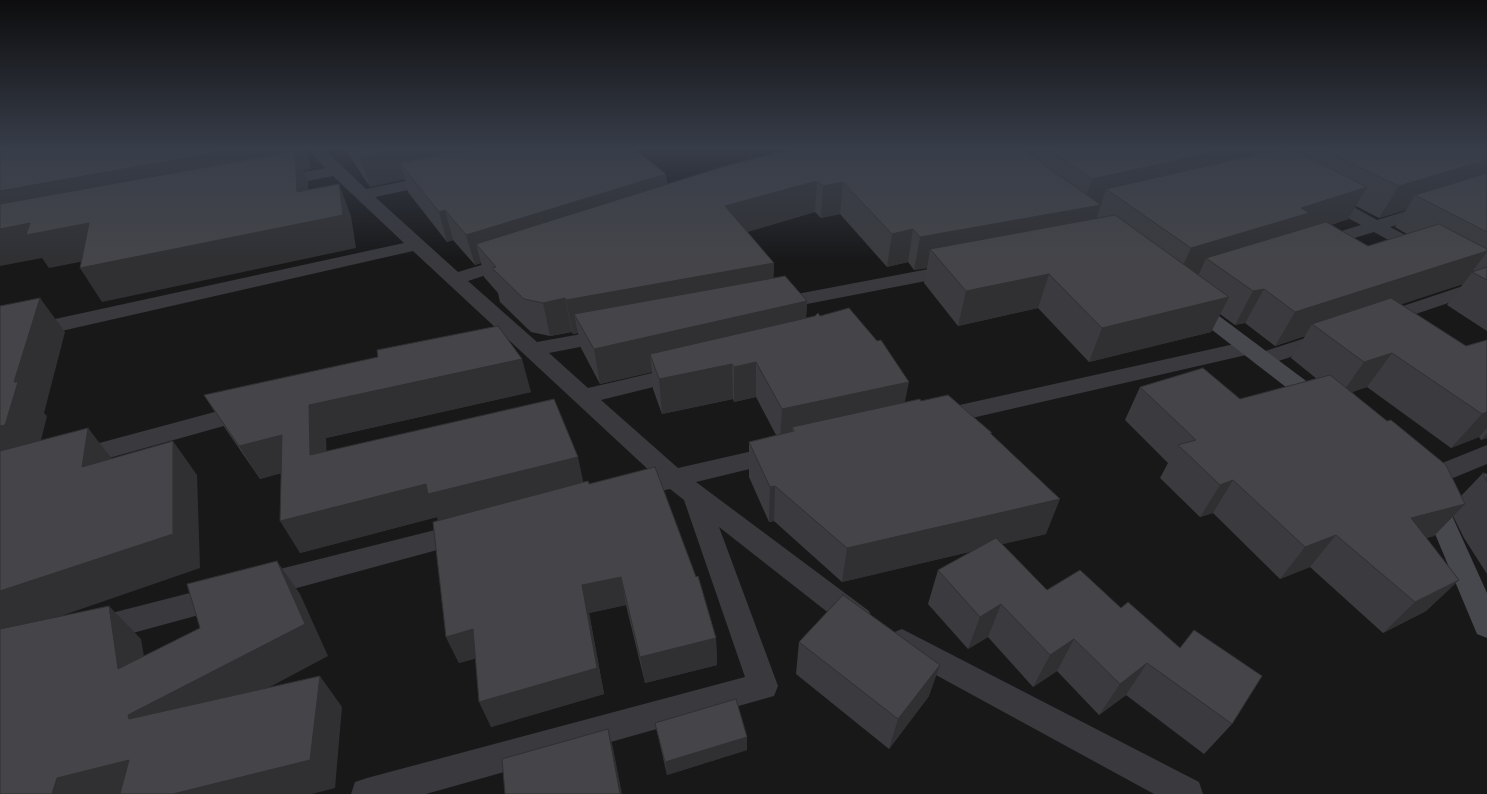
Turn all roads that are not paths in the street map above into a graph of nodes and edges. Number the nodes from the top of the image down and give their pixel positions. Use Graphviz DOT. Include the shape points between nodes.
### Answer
graph roads {
  1 [pos="352,186"];
  2 [pos="404,186"];
  3 [pos="1487,191"];
  4 [pos="1314,193"];
  5 [pos="362,195"];
  6 [pos="1376,225"];
  7 [pos="417,245"];
  8 [pos="1300,249"];
  9 [pos="529,255"];
  10 [pos="1436,259"];
  11 [pos="975,266"];
  12 [pos="1462,274"];
  13 [pos="454,279"];
  14 [pos="1485,286"];
  15 [pos="1178,295"];
  16 [pos="757,307"];
  17 [pos="625,332"];
  18 [pos="0,338"];
  19 [pos="514,343"];
  20 [pos="1256,353"];
  21 [pos="698,370"];
  22 [pos="584,396"];
  23 [pos="266,406"];
  24 [pos="1338,415"];
  25 [pos="913,423"];
  26 [pos="797,450"];
  27 [pos="1487,454"];
  28 [pos="61,463"];
  29 [pos="684,486"];
  30 [pos="611,494"];
  31 [pos="487,526"];
  32 [pos="1487,625"];
  33 [pos="77,635"];
  34 [pos="367,794"];
  35 [pos="1187,794"];
  1 -- 5 [label="street"];
  2 -- 5 [label="street"];
  3 -- 6 [label="street"];
  4 -- 6 [label="street"];
  5 -- 7 [label="street"];
  6 -- 8 [label="street"];
  6 -- 10 [label="street"];
  7 -- 13 [label="street"];
  7 -- 18 [label="street"];
  9 -- 13 [label="street"];
  11 -- 16 [label="street"];
  12 -- 14 [label="street"];
  13 -- 19 [label="street"];
  14 -- 20 [label="street" via="1354,328"];
  15 -- 20 [label="street"];
  17 -- 19 [label="street"];
  19 -- 22 [label="street"];
  20 -- 24 [label="street"];
  20 -- 25 [label="street"];
  21 -- 22 [label="street"];
  22 -- 29 [label="street"];
  23 -- 28 [label="street"];
  26 -- 29 [label="street"];
  27 -- 32 [label="street" via="1418,476"];
  29 -- 30 [label="street"];
  29 -- 34 [label="street" via="762,686"];
  29 -- 35 [label="street" via="854,617"];
  31 -- 33 [label="street"];
}
